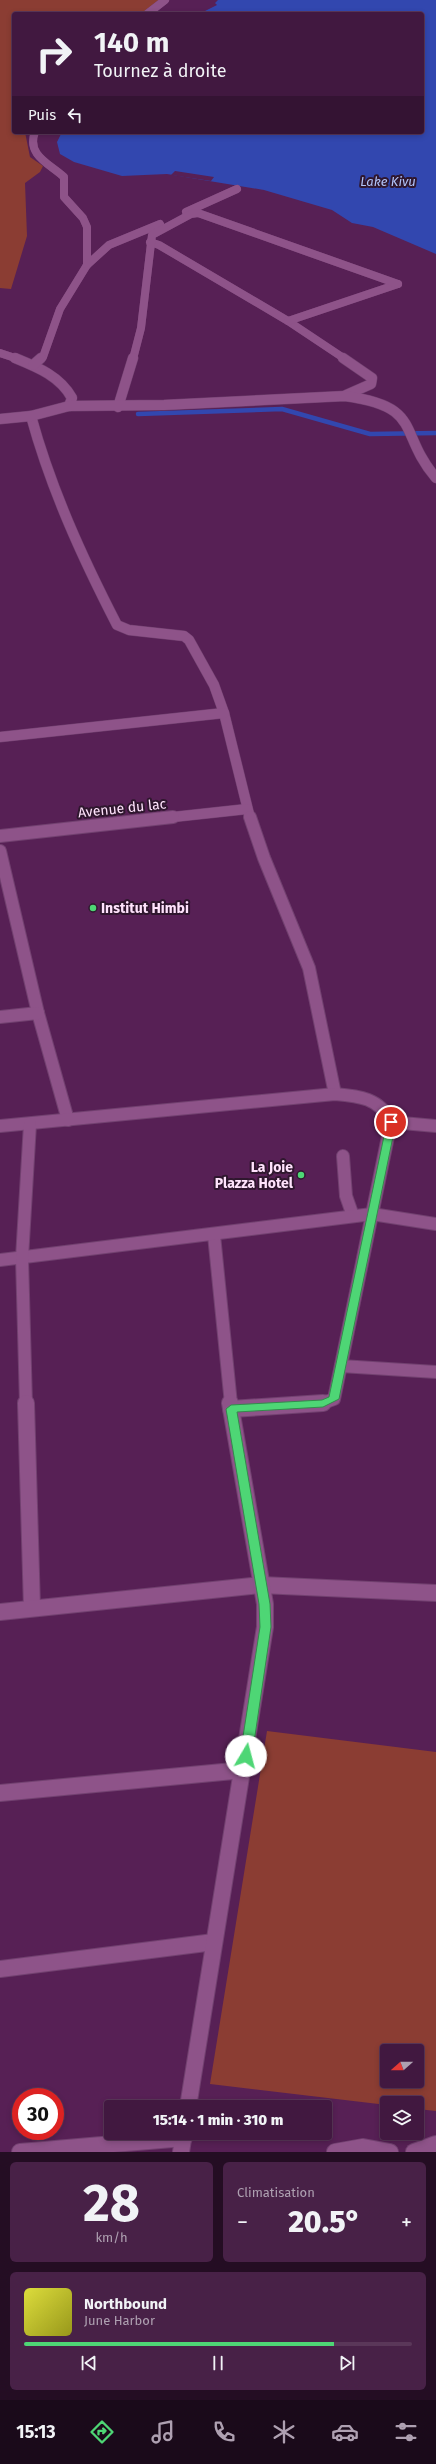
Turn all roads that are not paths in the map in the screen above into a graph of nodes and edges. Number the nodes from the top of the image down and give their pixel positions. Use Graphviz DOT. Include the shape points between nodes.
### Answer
graph roads {
  1 [pos="166,0"];
  2 [pos="150,12"];
  3 [pos="35,134"];
  4 [pos="237,189"];
  5 [pos="150,242"];
  6 [pos="87,265"];
  7 [pos="288,321"];
  8 [pos="0,353"];
  9 [pos="33,365"];
  10 [pos="345,396"];
  11 [pos="69,406"];
  12 [pos="118,407"];
  13 [pos="31,416"];
  14 [pos="0,419"];
  15 [pos="436,478"];
  16 [pos="224,713"];
  17 [pos="0,737"];
  18 [pos="247,808"];
  19 [pos="0,836"];
  20 [pos="0,850"];
  21 [pos="38,1013"];
  22 [pos="0,1017"];
  23 [pos="335,1094"];
  24 [pos="68,1120"];
  25 [pos="391,1122"];
  26 [pos="30,1124"];
  27 [pos="0,1126"];
  28 [pos="436,1126"];
  29 [pos="343,1156"];
  30 [pos="372,1214"];
  31 [pos="353,1216"];
  32 [pos="436,1224"];
  33 [pos="214,1235"];
  34 [pos="22,1258"];
  35 [pos="0,1260"];
  36 [pos="341,1366"];
  37 [pos="436,1372"];
  38 [pos="231,1409"];
  39 [pos="261,1585"];
  40 [pos="436,1593"];
  41 [pos="32,1608"];
  42 [pos="0,1612"];
  43 [pos="244,1770"];
  44 [pos="0,1793"];
  45 [pos="214,1942"];
  46 [pos="0,1969"];
  47 [pos="189,2100"];
  48 [pos="183,2141"];
  49 [pos="436,2144"];
  50 [pos="20,2152"];
  51 [pos="336,2152"];
  52 [pos="390,2152"];
  53 [pos="414,2152"];
  1 -- 2 [label="street"];
  3 -- 6 [label="street" via="32,147 37,155 64,177 64,197 86,222"];
  4 -- 6 [label="street" via="109,245"];
  5 -- 7 [label="street"];
  5 -- 7 [label="street" via="156,231 198,213 398,284"];
  5 -- 12 [label="street" via="141,328"];
  6 -- 9 [label="street" via="60,309 43,357"];
  7 -- 10 [label="street" via="372,378 371,384 366,388"];
  8 -- 9 [label="street"];
  9 -- 11 [label="street" via="69,389 72,398"];
  10 -- 12 [label="street"];
  10 -- 15 [label="street" via="371,400 395,411 405,419 422,460"];
  11 -- 12 [label="street"];
  11 -- 13 [label="street"];
  13 -- 14 [label="street"];
  13 -- 16 [label="street" via="40,449 84,561 117,625 129,630 176,634 190,640 214,684"];
  16 -- 17 [label="street"];
  16 -- 18 [label="street"];
  18 -- 19 [label="street, Avenue du lac"];
  18 -- 23 [label="street" via="264,858 309,968"];
  20 -- 21 [label="street"];
  21 -- 22 [label="street"];
  21 -- 24 [label="street"];
  23 -- 24 [label="street"];
  23 -- 25 [label="street" via="360,1096 377,1102 388,1111"];
  24 -- 26 [label="street"];
  25 -- 28 [label="street"];
  25 -- 30 [label="street"];
  26 -- 27 [label="street"];
  26 -- 34 [label="street"];
  29 -- 31 [label="street" via="346,1196"];
  30 -- 31 [label="street"];
  30 -- 32 [label="street"];
  30 -- 36 [label="street"];
  31 -- 33 [label="street"];
  33 -- 34 [label="street"];
  33 -- 38 [label="street"];
  34 -- 35 [label="street"];
  34 -- 41 [label="street"];
  36 -- 37 [label="street"];
  36 -- 38 [label="street" via="334,1399 329,1402"];
  38 -- 39 [label="street"];
  39 -- 40 [label="street"];
  39 -- 41 [label="street"];
  39 -- 43 [label="street" via="265,1627"];
  41 -- 42 [label="street"];
  43 -- 44 [label="street"];
  43 -- 45 [label="street"];
  45 -- 46 [label="street"];
  45 -- 47 [label="street"];
  48 -- 50 [label="street"];
  49 -- 53 [label="street"];
  51 -- 52 [label="street" via="363,2147"];
}
